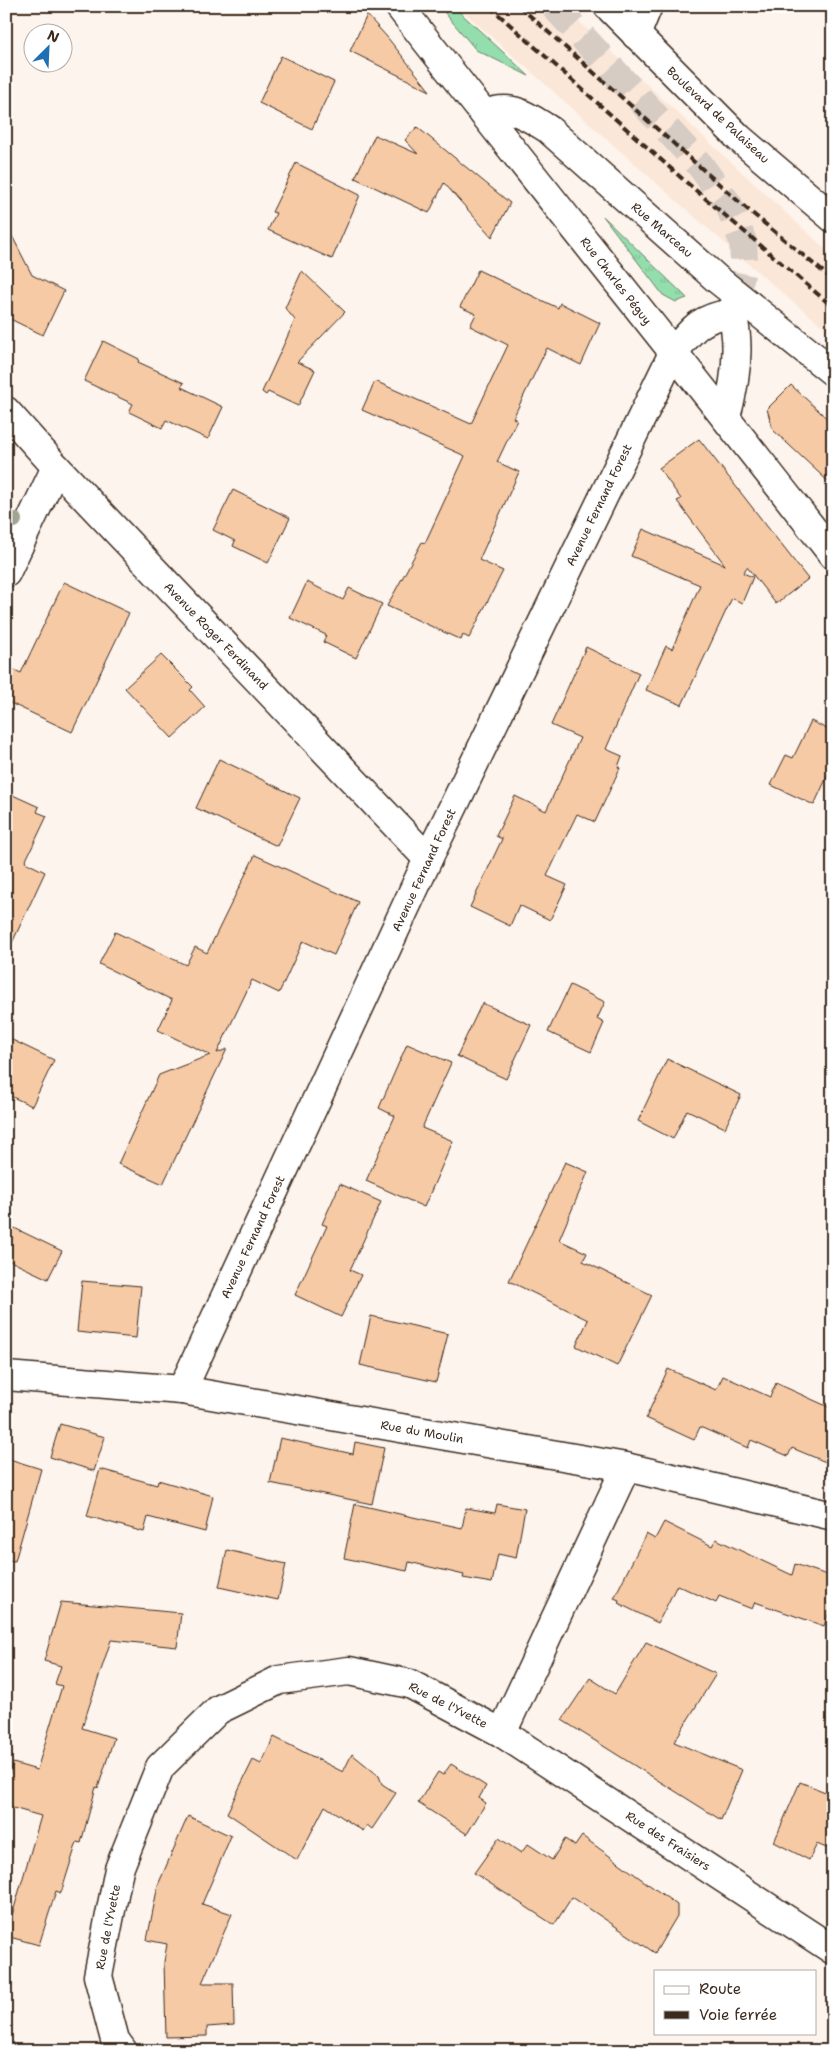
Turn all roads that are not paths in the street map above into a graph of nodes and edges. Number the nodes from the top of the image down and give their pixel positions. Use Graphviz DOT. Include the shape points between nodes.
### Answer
graph roads {
  1 [pos="399,6"];
  2 [pos="608,6"];
  3 [pos="648,6"];
  4 [pos="636,35"];
  5 [pos="484,114"];
  6 [pos="833,218"];
  7 [pos="673,353"];
  8 [pos="833,372"];
  9 [pos="6,411"];
  10 [pos="726,417"];
  11 [pos="56,467"];
  12 [pos="833,555"];
  13 [pos="6,573"];
  14 [pos="428,859"];
  15 [pos="6,1376"];
  16 [pos="182,1390"];
  17 [pos="626,1467"];
  18 [pos="833,1516"];
  19 [pos="502,1733"];
  20 [pos="833,1950"];
  21 [pos="123,2051"];
  1 -- 5 [label="street, Rue Charles Péguy"];
  2 -- 4 [label="street, Boulevard de Palaiseau"];
  3 -- 4 [label="street"];
  4 -- 6 [label="street, Boulevard de Palaiseau" via="740,138"];
  5 -- 7 [label="street, Rue Charles Péguy"];
  5 -- 8 [label="street, Rue Marceau" via="510,109 548,129 717,278"];
  7 -- 10 [label="street, Rue Charles Péguy"];
  7 -- 10 [label="street, Avenue Fernand Forest" via="688,333 712,316 732,314 738,334 731,400"];
  7 -- 14 [label="street, Avenue Fernand Forest"];
  9 -- 11 [label="street, Avenue Roger Ferdinand"];
  10 -- 12 [label="street, Rue Charles Péguy"];
  11 -- 13 [label="street"];
  11 -- 14 [label="street, Avenue Roger Ferdinand"];
  14 -- 16 [label="street, Avenue Fernand Forest"];
  15 -- 16 [label="street, Rue du Moulin"];
  16 -- 17 [label="street, Rue du Moulin"];
  17 -- 18 [label="street, Rue du Moulin"];
  17 -- 19 [label="street, Rue de l'Yvette"];
  19 -- 20 [label="street, Rue des Fraisiers"];
  19 -- 21 [label="street, Rue de l'Yvette" via="410,1684 349,1671 279,1680 218,1710 160,1767 119,1869 98,1976 115,2040"];
}
